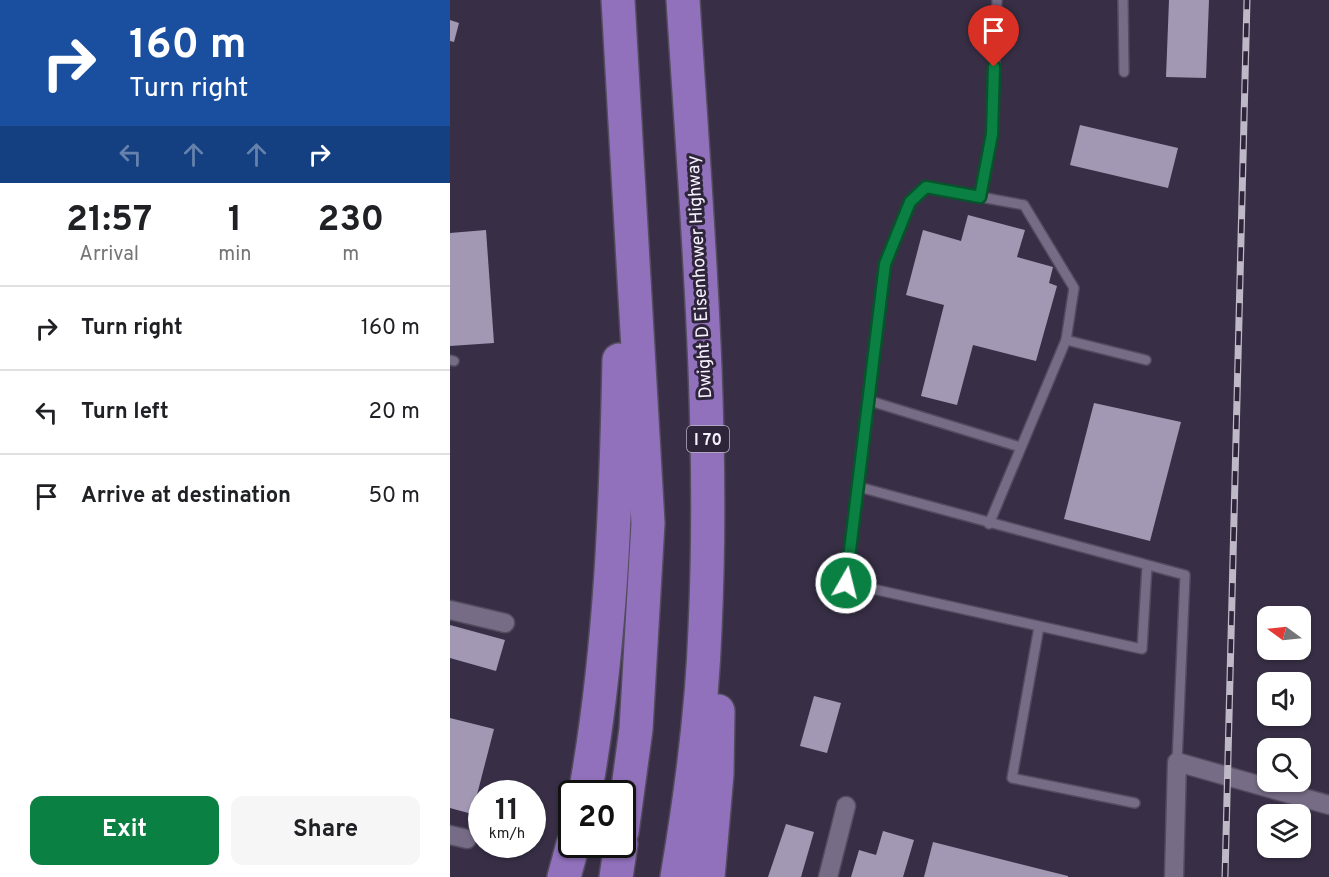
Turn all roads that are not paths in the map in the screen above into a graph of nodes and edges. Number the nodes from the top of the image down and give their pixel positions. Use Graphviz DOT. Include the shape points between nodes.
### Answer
graph roads {
  1 [pos="618,0"];
  2 [pos="683,0"];
  3 [pos="997,0"];
  4 [pos="1123,0"];
  5 [pos="1124,72"];
  6 [pos="624,104"];
  7 [pos="980,197"];
  8 [pos="1066,340"];
  9 [pos="1146,360"];
  10 [pos="867,400"];
  11 [pos="1020,447"];
  12 [pos="859,487"];
  13 [pos="708,501"];
  14 [pos="989,524"];
  15 [pos="1147,566"];
  16 [pos="450,610"];
  17 [pos="505,623"];
  18 [pos="1039,627"];
  19 [pos="1177,762"];
  20 [pos="587,780"];
  21 [pos="629,780"];
  22 [pos="1135,803"];
  23 [pos="1329,805"];
  24 [pos="846,806"];
  25 [pos="569,858"];
  26 [pos="619,858"];
  27 [pos="564,877"];
  28 [pos="616,877"];
  29 [pos="677,877"];
  30 [pos="708,877"];
  31 [pos="828,877"];
  32 [pos="1174,877"];
  1 -- 6 [label="highway"];
  2 -- 13 [label="highway, Dwight D Eisenhower Highway / I 70" via="705,372"];
  3 -- 7 [label="lane" via="992,134"];
  4 -- 5 [label="lane"];
  6 -- 20 [label="highway" via="613,568 604,668"];
  6 -- 21 [label="highway" via="648,523 636,729"];
  7 -- 8 [label="lane" via="1024,205 1074,288"];
  7 -- 10 [label="lane" via="926,187 910,202 885,264"];
  8 -- 9 [label="lane"];
  8 -- 11 [label="lane"];
  10 -- 11 [label="lane"];
  10 -- 12 [label="lane"];
  11 -- 14 [label="lane"];
  12 -- 14 [label="lane"];
  12 -- 18 [label="lane" via="846,583"];
  13 -- 29 [label="highway, Dwight D Eisenhower Highway / I 70" via="699,713"];
  13 -- 30 [label="highway" via="718,666 717,774"];
  14 -- 15 [label="lane"];
  15 -- 18 [label="lane" via="1142,649"];
  15 -- 19 [label="lane" via="1185,574"];
  16 -- 17 [label="street"];
  18 -- 22 [label="lane" via="1012,778"];
  19 -- 23 [label="street"];
  19 -- 32 [label="street"];
  24 -- 31 [label="street"];
  25 -- 27 [label="highway"];
  26 -- 28 [label="highway"];
}
